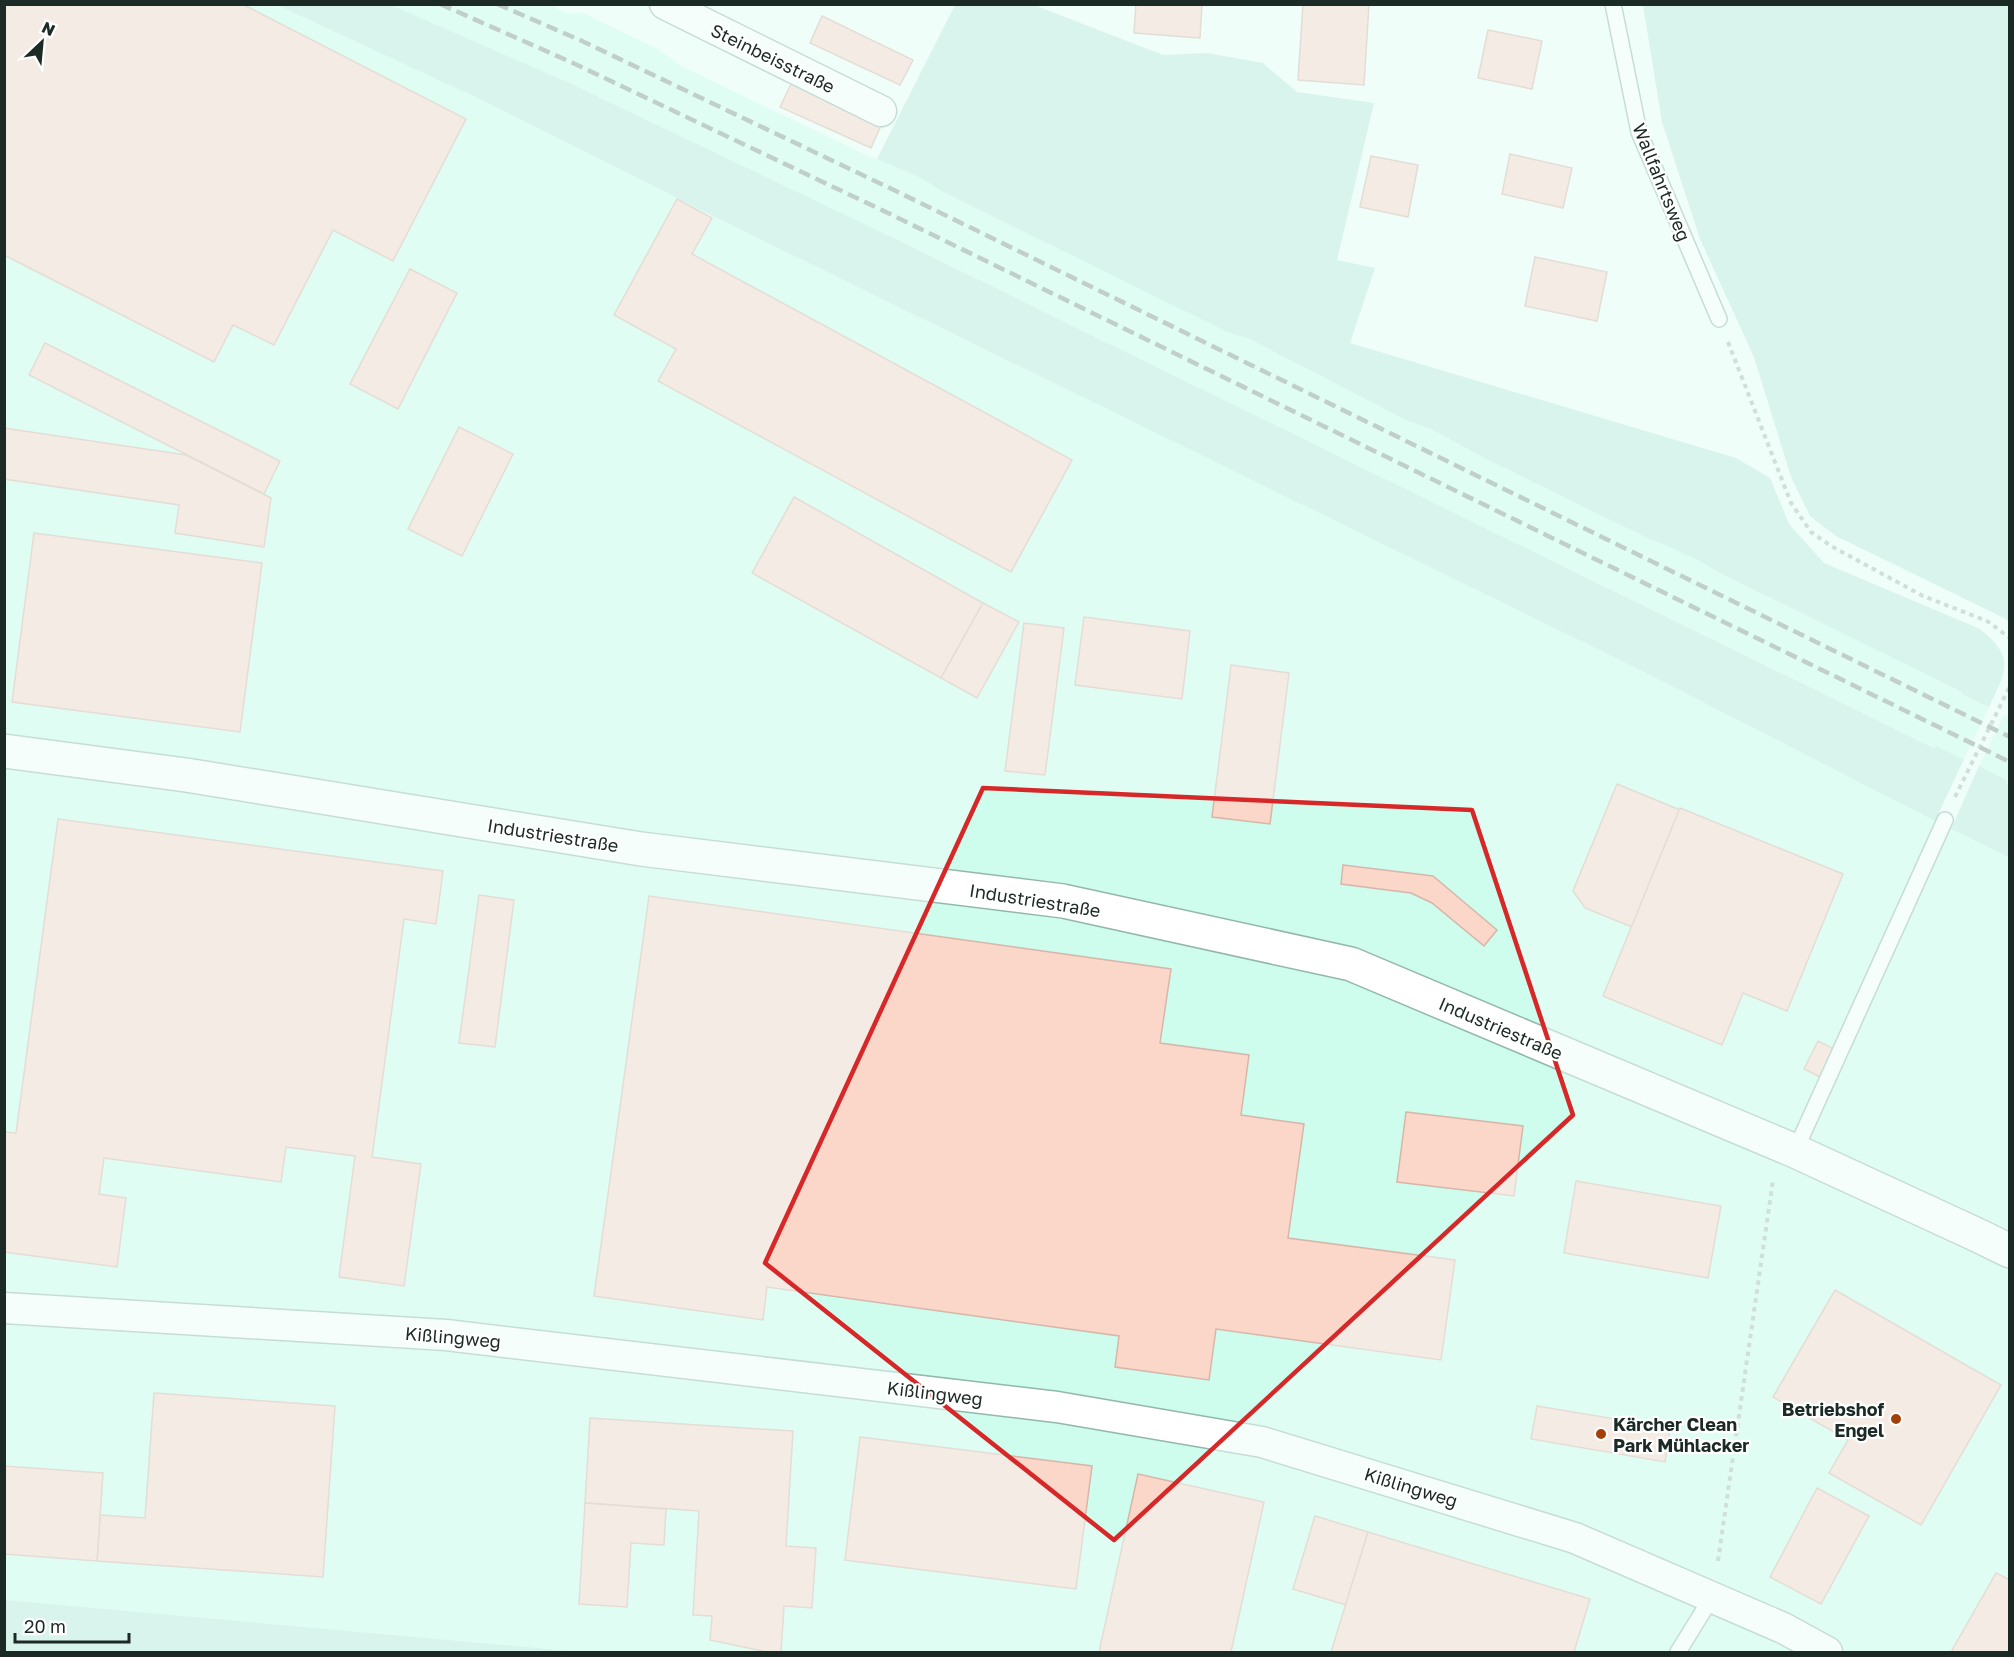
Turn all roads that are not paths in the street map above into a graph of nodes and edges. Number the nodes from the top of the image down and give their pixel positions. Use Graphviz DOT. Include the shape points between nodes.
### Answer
graph roads {
  1 [pos="664,4"];
  2 [pos="1613,4"];
  3 [pos="881,111"];
  4 [pos="1719,319"];
  5 [pos="4,751"];
  6 [pos="1945,820"];
  7 [pos="1789,1149"];
  8 [pos="2010,1251"];
  9 [pos="4,1308"];
  10 [pos="1712,1598"];
  11 [pos="1678,1653"];
  12 [pos="1827,1653"];
  1 -- 3 [label="street, Steinbeisstraße"];
  2 -- 4 [label="lane, Wallfahrtsweg" via="1638,132"];
  5 -- 7 [label="street, Industriestraße" via="186,775 641,849 1063,902 1351,964"];
  6 -- 7 [label="lane"];
  7 -- 8 [label="street, Industriestraße"];
  9 -- 10 [label="street, Kißlingweg" via="446,1335 1057,1407 1262,1442 1575,1538"];
  10 -- 11 [label="lane"];
  10 -- 12 [label="street, Kißlingweg" via="1783,1628"];
}
